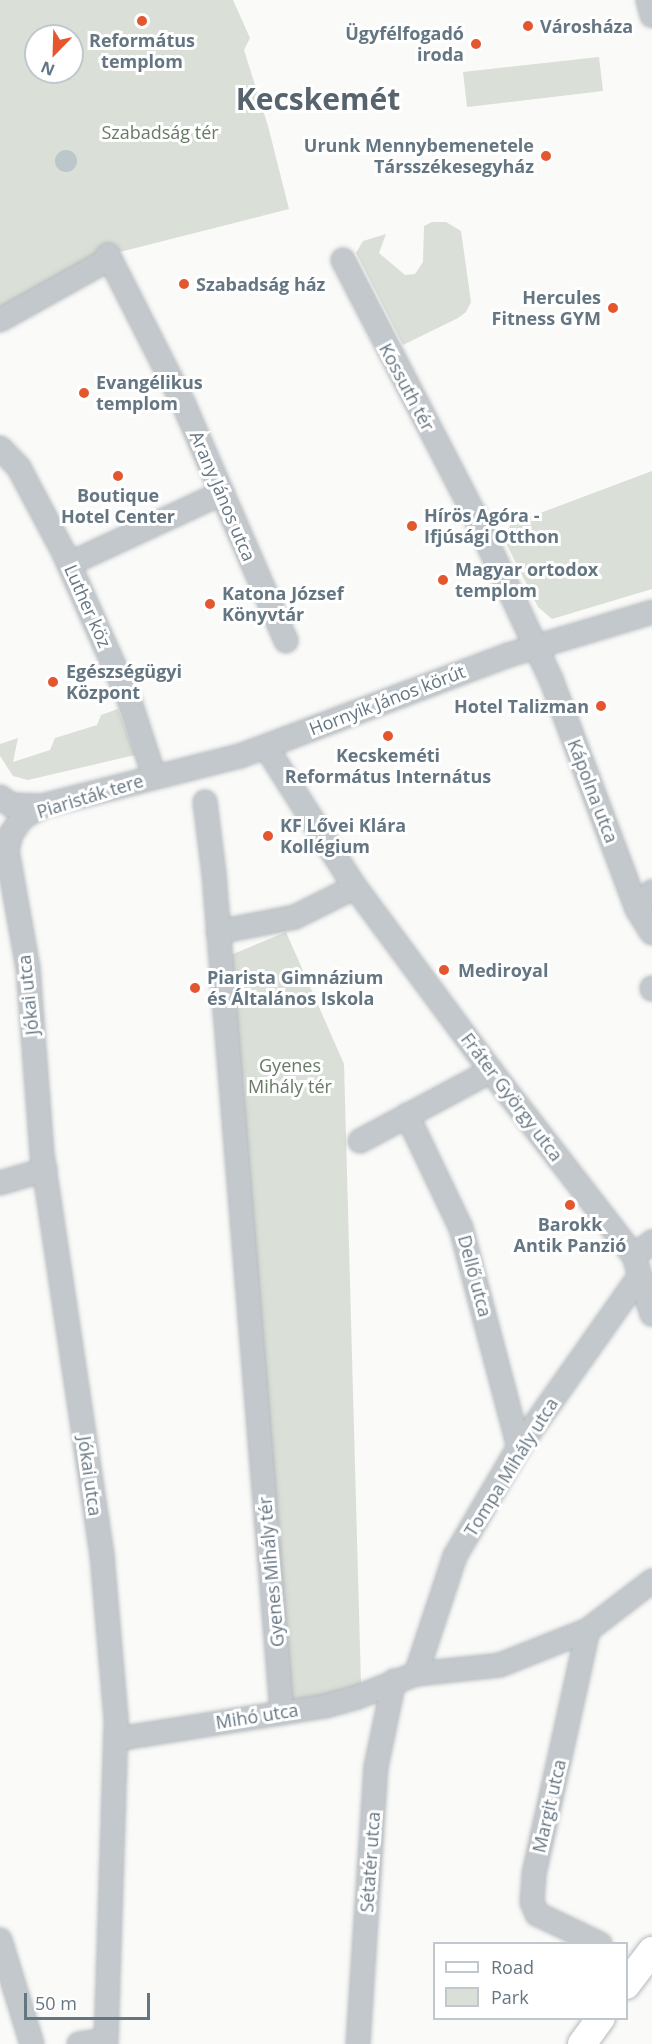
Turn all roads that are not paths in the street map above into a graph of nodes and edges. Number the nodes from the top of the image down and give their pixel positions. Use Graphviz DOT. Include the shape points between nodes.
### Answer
graph roads {
  1 [pos="648,0"];
  2 [pos="652,15"];
  3 [pos="343,260"];
  4 [pos="0,320"];
  5 [pos="0,448"];
  6 [pos="222,493"];
  7 [pos="69,564"];
  8 [pos="652,612"];
  9 [pos="286,641"];
  10 [pos="535,649"];
  11 [pos="266,747"];
  12 [pos="240,756"];
  13 [pos="154,776"];
  14 [pos="0,797"];
  15 [pos="205,802"];
  16 [pos="42,806"];
  17 [pos="0,859"];
  18 [pos="355,887"];
  19 [pos="652,892"];
  20 [pos="637,909"];
  21 [pos="16,913"];
  22 [pos="218,932"];
  23 [pos="652,933"];
  24 [pos="490,1071"];
  25 [pos="406,1115"];
  26 [pos="360,1141"];
  27 [pos="45,1170"];
  28 [pos="0,1183"];
  29 [pos="642,1258"];
  30 [pos="652,1314"];
  31 [pos="519,1447"];
  32 [pos="652,1581"];
  33 [pos="588,1630"];
  34 [pos="416,1674"];
  35 [pos="393,1681"];
  36 [pos="282,1711"];
  37 [pos="117,1738"];
  38 [pos="0,1940"];
  39 [pos="596,1942"];
  40 [pos="600,2020"];
  41 [pos="106,2042"];
  42 [pos="32,2044"];
  43 [pos="79,2044"];
  44 [pos="358,2044"];
  45 [pos="582,2044"];
  1 -- 2 [label="street"];
  3 -- 10 [label="street, Kossuth tér" via="473,512"];
  4 -- 6 [label="street, Arany János utca" via="108,255 184,405"];
  5 -- 7 [label="street, Luther köz" via="19,468"];
  6 -- 7 [label="street"];
  6 -- 9 [label="street, Arany János utca"];
  7 -- 13 [label="street, Luther köz" via="129,699"];
  8 -- 10 [label="street, Hornyik János körút"];
  10 -- 11 [label="street, Hornyik János körút" via="509,655"];
  10 -- 20 [label="street, Kápolna utca" via="551,679"];
  11 -- 12 [label="street, Hornyik János körút"];
  11 -- 18 [label="street"];
  12 -- 13 [label="street, Piaristák tere"];
  13 -- 16 [label="street, Piaristák tere"];
  14 -- 16 [label="street" via="11,805"];
  15 -- 22 [label="street, Gyenes Mihály tér"];
  16 -- 21 [label="street, Piaristák tere" via="22,818 9,841"];
  17 -- 21 [label="street"];
  18 -- 22 [label="street" via="295,917"];
  18 -- 24 [label="street, Fráter György utca"];
  19 -- 20 [label="street"];
  20 -- 23 [label="street, Kápolna utca"];
  21 -- 27 [label="street, Jókai utca" via="28,968"];
  22 -- 36 [label="street, Gyenes Mihály tér"];
  24 -- 25 [label="street"];
  24 -- 29 [label="street, Fráter György utca"];
  25 -- 26 [label="street"];
  25 -- 31 [label="street, Dellő utca" via="461,1228"];
  27 -- 28 [label="street"];
  27 -- 37 [label="street, Jókai utca" via="102,1555"];
  29 -- 30 [label="street, Fráter György utca"];
  29 -- 31 [label="street, Tompa Mihály utca"];
  31 -- 34 [label="street, Tompa Mihály utca" via="455,1556"];
  32 -- 33 [label="street, Mihó utca"];
  33 -- 34 [label="street, Mihó utca" via="500,1665"];
  33 -- 39 [label="street, Margit utca" via="531,1902 537,1914"];
  34 -- 35 [label="street, Mihó utca"];
  35 -- 36 [label="street, Mihó utca" via="355,1698"];
  35 -- 44 [label="street, Sétatér utca" via="376,1767"];
  36 -- 37 [label="street, Mihó utca"];
  37 -- 41 [label="street, Jókai utca"];
  38 -- 42 [label="street"];
  40 -- 45 [label="main road"];
  41 -- 43 [label="street"];
}
